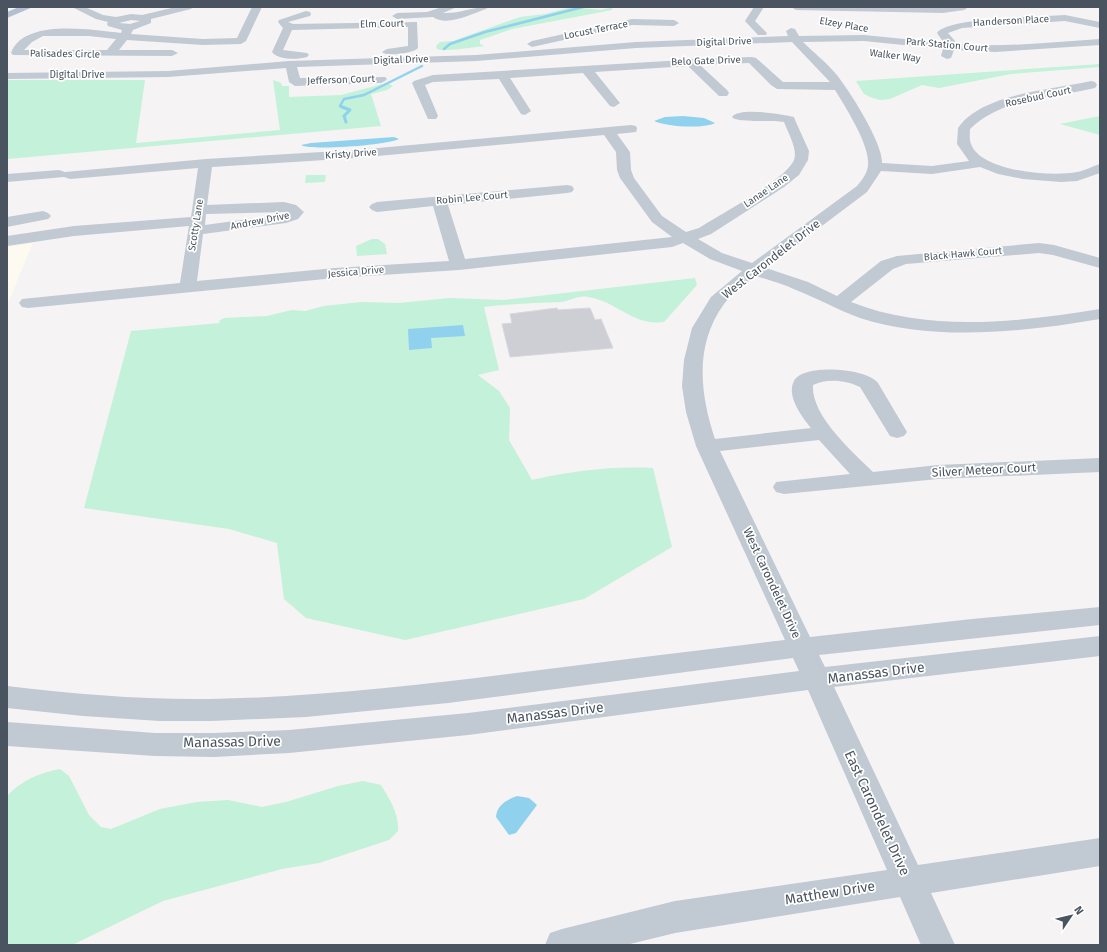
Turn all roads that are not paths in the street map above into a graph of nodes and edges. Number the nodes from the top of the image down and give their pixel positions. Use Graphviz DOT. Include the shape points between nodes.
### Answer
graph roads {
  1 [pos="28,7"];
  2 [pos="65,7"];
  3 [pos="77,7"];
  4 [pos="136,7"];
  5 [pos="159,7"];
  6 [pos="188,7"];
  7 [pos="257,7"];
  8 [pos="296,7"];
  9 [pos="452,7"];
  10 [pos="484,7"];
  11 [pos="758,7"];
  12 [pos="796,7"];
  13 [pos="964,7"];
  14 [pos="874,9"];
  15 [pos="670,11"];
  16 [pos="306,14"];
  17 [pos="7,15"];
  18 [pos="428,15"];
  19 [pos="144,18"];
  20 [pos="116,20"];
  21 [pos="674,23"];
  22 [pos="1100,25"];
  23 [pos="289,26"];
  24 [pos="794,26"];
  25 [pos="852,28"];
  26 [pos="901,31"];
  27 [pos="126,32"];
  28 [pos="762,33"];
  29 [pos="943,34"];
  30 [pos="795,39"];
  31 [pos="182,40"];
  32 [pos="241,41"];
  33 [pos="678,43"];
  34 [pos="1098,43"];
  35 [pos="950,46"];
  36 [pos="518,47"];
  37 [pos="1023,48"];
  38 [pos="172,53"];
  39 [pos="110,54"];
  40 [pos="279,54"];
  41 [pos="539,54"];
  42 [pos="233,57"];
  43 [pos="938,58"];
  44 [pos="1043,58"];
  45 [pos="689,61"];
  46 [pos="291,64"];
  47 [pos="266,65"];
  48 [pos="587,70"];
  49 [pos="557,72"];
  50 [pos="162,74"];
  51 [pos="7,76"];
  52 [pos="503,76"];
  53 [pos="1078,77"];
  54 [pos="381,79"];
  55 [pos="1096,84"];
  56 [pos="838,86"];
  57 [pos="723,93"];
  58 [pos="614,103"];
  59 [pos="525,111"];
  60 [pos="432,116"];
  61 [pos="738,117"];
  62 [pos="631,129"];
  63 [pos="608,131"];
  64 [pos="206,163"];
  65 [pos="876,163"];
  66 [pos="981,163"];
  67 [pos="1100,168"];
  68 [pos="7,178"];
  69 [pos="567,189"];
  70 [pos="439,201"];
  71 [pos="377,207"];
  72 [pos="43,216"];
  73 [pos="196,221"];
  74 [pos="7,222"];
  75 [pos="684,238"];
  76 [pos="7,241"];
  77 [pos="1100,263"];
  78 [pos="459,265"];
  79 [pos="754,269"];
  80 [pos="188,287"];
  81 [pos="28,303"];
  82 [pos="839,303"];
  83 [pos="1100,314"];
  84 [pos="897,432"];
  85 [pos="825,433"];
  86 [pos="707,446"];
  87 [pos="1100,465"];
  88 [pos="868,479"];
  89 [pos="784,487"];
  90 [pos="1100,616"];
  91 [pos="1100,646"];
  92 [pos="803,649"];
  93 [pos="817,680"];
  94 [pos="7,698"];
  95 [pos="7,734"];
  96 [pos="1100,852"];
  97 [pos="909,881"];
  98 [pos="562,945"];
  99 [pos="938,945"];
  1 -- 17 [label="main road"];
  2 -- 3 [label="street, Palisades Circle"];
  3 -- 20 [label="street, Palisades Circle" via="103,18"];
  4 -- 5 [label="street" via="121,12 135,13"];
  6 -- 19 [label="street, Palisades Circle"];
  7 -- 32 [label="street"];
  8 -- 16 [label="street"];
  9 -- 18 [label="street"];
  10 -- 18 [label="street" via="454,17"];
  11 -- 28 [label="street" via="750,21"];
  12 -- 14 [label="street"];
  13 -- 14 [label="street" via="943,10"];
  14 -- 25 [label="street, Elzey Place" via="888,24 866,31"];
  15 -- 21 [label="street" via="677,18"];
  16 -- 18 [label="street" via="321,17"];
  16 -- 23 [label="street" via="283,22"];
  19 -- 20 [label="street, Palisades Circle"];
  19 -- 27 [label="street, Palisades Circle" via="147,21"];
  20 -- 27 [label="street, Palisades Circle" via="112,24"];
  21 -- 33 [label="street" via="671,32"];
  21 -- 36 [label="street, Locust Terrace" via="632,22"];
  22 -- 29 [label="street, Handerson Place" via="1065,18 972,23 947,28"];
  23 -- 40 [label="street" via="277,52"];
  23 -- 40 [label="street, Elm Court" via="413,24 413,48 392,52"];
  24 -- 30 [label="street" via="791,30"];
  26 -- 29 [label="street"];
  27 -- 31 [label="street, Palisades Circle"];
  27 -- 39 [label="street, Palisades Circle"];
  27 -- 39 [label="street, Palisades Circle" via="42,33 19,47 17,53"];
  29 -- 35 [label="street" via="950,41"];
  30 -- 33 [label="street, Digital Drive"];
  30 -- 35 [label="street, Park Station Court" via="864,38"];
  30 -- 56 [label="street" via="822,65"];
  31 -- 32 [label="street, Palisades Circle"];
  31 -- 38 [label="street"];
  32 -- 42 [label="street"];
  33 -- 41 [label="street, Digital Drive"];
  34 -- 37 [label="street, Park Station Court"];
  35 -- 37 [label="street, Park Station Court" via="981,49"];
  35 -- 43 [label="street, Walker Way" via="947,56"];
  37 -- 44 [label="street"];
  38 -- 39 [label="street, Palisades Circle"];
  38 -- 50 [label="street"];
  40 -- 47 [label="street" via="267,59"];
  41 -- 46 [label="street, Digital Drive"];
  41 -- 49 [label="street"];
  45 -- 48 [label="street, Belo Gate Drive"];
  45 -- 56 [label="street, Belo Gate Drive" via="752,60 781,86"];
  45 -- 57 [label="street"];
  46 -- 47 [label="street, Digital Drive"];
  46 -- 54 [label="street, Jefferson Court" via="295,82"];
  47 -- 50 [label="street, Digital Drive"];
  48 -- 49 [label="street, Belo Gate Drive"];
  48 -- 58 [label="street"];
  49 -- 52 [label="street, Belo Gate Drive"];
  50 -- 51 [label="street, Digital Drive"];
  52 -- 59 [label="street"];
  52 -- 60 [label="street, Belo Gate Drive" via="433,79 418,83"];
  53 -- 55 [label="street, Rosebud Court"];
  55 -- 66 [label="street, Rosebud Court" via="1010,102 976,116 964,128 963,144 967,152"];
  56 -- 65 [label="street" via="868,140"];
  61 -- 75 [label="street, Lanae Lane" via="773,116 789,120 802,151 801,160 794,172 779,184 704,231"];
  62 -- 63 [label="street, Kristy Drive"];
  63 -- 64 [label="street, Kristy Drive" via="356,154"];
  63 -- 75 [label="street" via="623,152 624,170 630,183 657,220"];
  64 -- 68 [label="street, Kristy Drive"];
  64 -- 73 [label="street, Scotty Lane"];
  65 -- 66 [label="street" via="926,170"];
  65 -- 79 [label="street, West Carondelet Drive" via="870,180 862,189"];
  66 -- 67 [label="street" via="1008,172 1044,178 1076,177"];
  69 -- 70 [label="street, Robin Lee Court"];
  70 -- 71 [label="street, Robin Lee Court"];
  70 -- 78 [label="street"];
  72 -- 74 [label="street"];
  73 -- 73 [label="street, Andrew Drive" via="286,218 296,212 292,208 284,207"];
  73 -- 76 [label="street, Andrew Drive" via="74,231"];
  73 -- 80 [label="street, Scotty Lane"];
  75 -- 78 [label="street, Jessica Drive" via="657,244"];
  75 -- 79 [label="street" via="716,256"];
  77 -- 82 [label="street, Black Hawk Court" via="1039,248 903,259 887,265"];
  78 -- 80 [label="street, Jessica Drive" via="335,273"];
  79 -- 82 [label="street" via="802,286"];
  79 -- 86 [label="street, West Carondelet Drive" via="717,301 701,328 696,346 692,386 696,412"];
  80 -- 81 [label="street, Jessica Drive"];
  82 -- 83 [label="street" via="854,311 885,319 953,326 1065,320"];
  84 -- 85 [label="street" via="868,383 849,376 816,376 803,382 801,387 810,413"];
  85 -- 86 [label="street"];
  85 -- 88 [label="street"];
  86 -- 92 [label="street, West Carondelet Drive"];
  87 -- 88 [label="street, Silver Meteor Court" via="938,472"];
  88 -- 89 [label="street, Silver Meteor Court"];
  90 -- 92 [label="street"];
  91 -- 93 [label="street, Manassas Drive"];
  92 -- 93 [label="street, West Carondelet Drive"];
  92 -- 94 [label="street" via="377,701 289,708 136,709"];
  93 -- 95 [label="street, Manassas Drive" via="324,739 242,744 162,744 82,741"];
  93 -- 97 [label="street, East Carondelet Drive"];
  96 -- 97 [label="street, Matthew Drive"];
  97 -- 98 [label="street, Matthew Drive" via="675,918"];
  97 -- 99 [label="street, East Carondelet Drive"];
}
